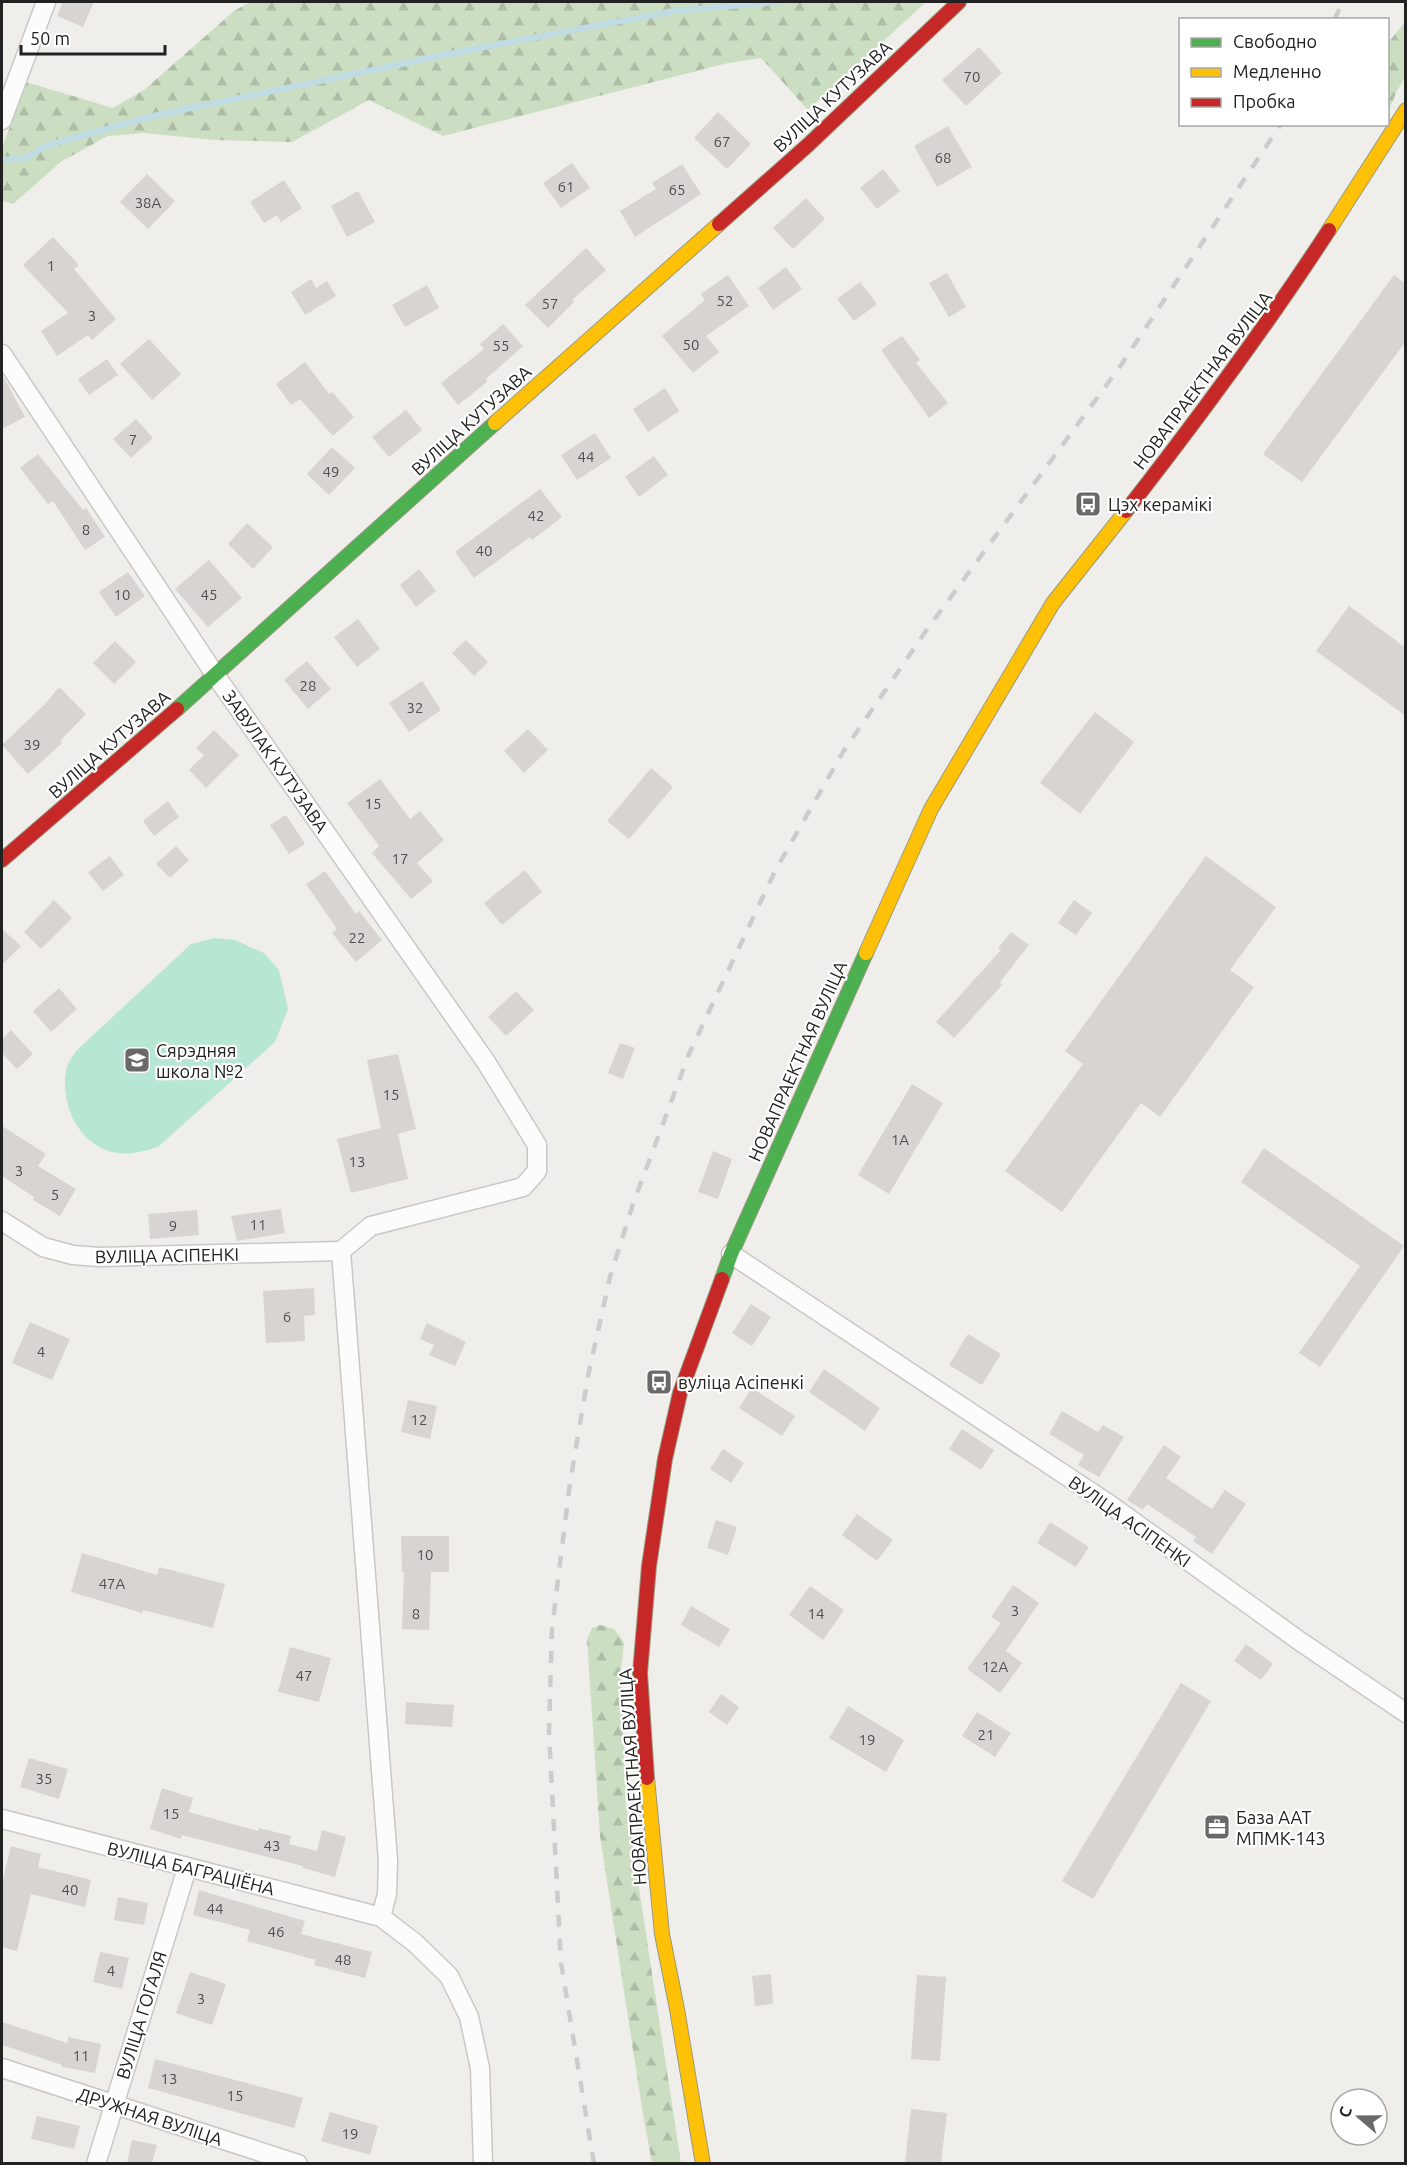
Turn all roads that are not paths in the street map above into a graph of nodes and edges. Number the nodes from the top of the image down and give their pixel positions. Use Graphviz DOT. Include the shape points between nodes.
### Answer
graph roads {
  1 [pos="46,2"];
  2 [pos="959,2"];
  3 [pos="1406,110"];
  4 [pos="2,120"];
  5 [pos="2,354"];
  6 [pos="216,676"];
  7 [pos="2,860"];
  8 [pos="2,1221"];
  9 [pos="341,1251"];
  10 [pos="731,1254"];
  11 [pos="1406,1713"];
  12 [pos="2,1819"];
  13 [pos="187,1868"];
  14 [pos="381,1917"];
  15 [pos="2,2068"];
  16 [pos="113,2104"];
  17 [pos="96,2163"];
  18 [pos="298,2163"];
  19 [pos="483,2163"];
  20 [pos="702,2163"];
  1 -- 4 [label="street"];
  2 -- 6 [label="street, ВУЛІЦА КУТУЗАВА" via="808,145"];
  3 -- 10 [label="street, НОВАПРАЕКТНАЯ ВУЛІЦА" via="1283,301 1176,447 1053,603 931,809"];
  5 -- 6 [label="street, ЗАВУЛАК КУТУЗАВА"];
  6 -- 7 [label="street, ВУЛІЦА КУТУЗАВА"];
  6 -- 9 [label="street, ЗАВУЛАК КУТУЗАВА" via="486,1062 537,1145 537,1171 523,1187 371,1226"];
  8 -- 9 [label="street, ВУЛІЦА АСІПЕНКІ" via="43,1247 73,1255"];
  9 -- 14 [label="street" via="388,1861 387,1894"];
  10 -- 11 [label="street, ВУЛІЦА АСІПЕНКІ" via="1109,1504"];
  10 -- 20 [label="street, НОВАПРАЕКТНАЯ ВУЛІЦА" via="680,1393 664,1459 640,1673 662,1934"];
  12 -- 13 [label="street, ВУЛІЦА БАГРАЦІЁНА"];
  13 -- 14 [label="street, ВУЛІЦА БАГРАЦІЁНА"];
  13 -- 16 [label="street, ВУЛІЦА ГОГАЛЯ"];
  14 -- 19 [label="street" via="449,1976 469,2017 480,2068"];
  15 -- 16 [label="street, ДРУЖНАЯ ВУЛІЦА"];
  16 -- 17 [label="street, ВУЛІЦА ГОГАЛЯ"];
  16 -- 18 [label="street, ДРУЖНАЯ ВУЛІЦА"];
}
